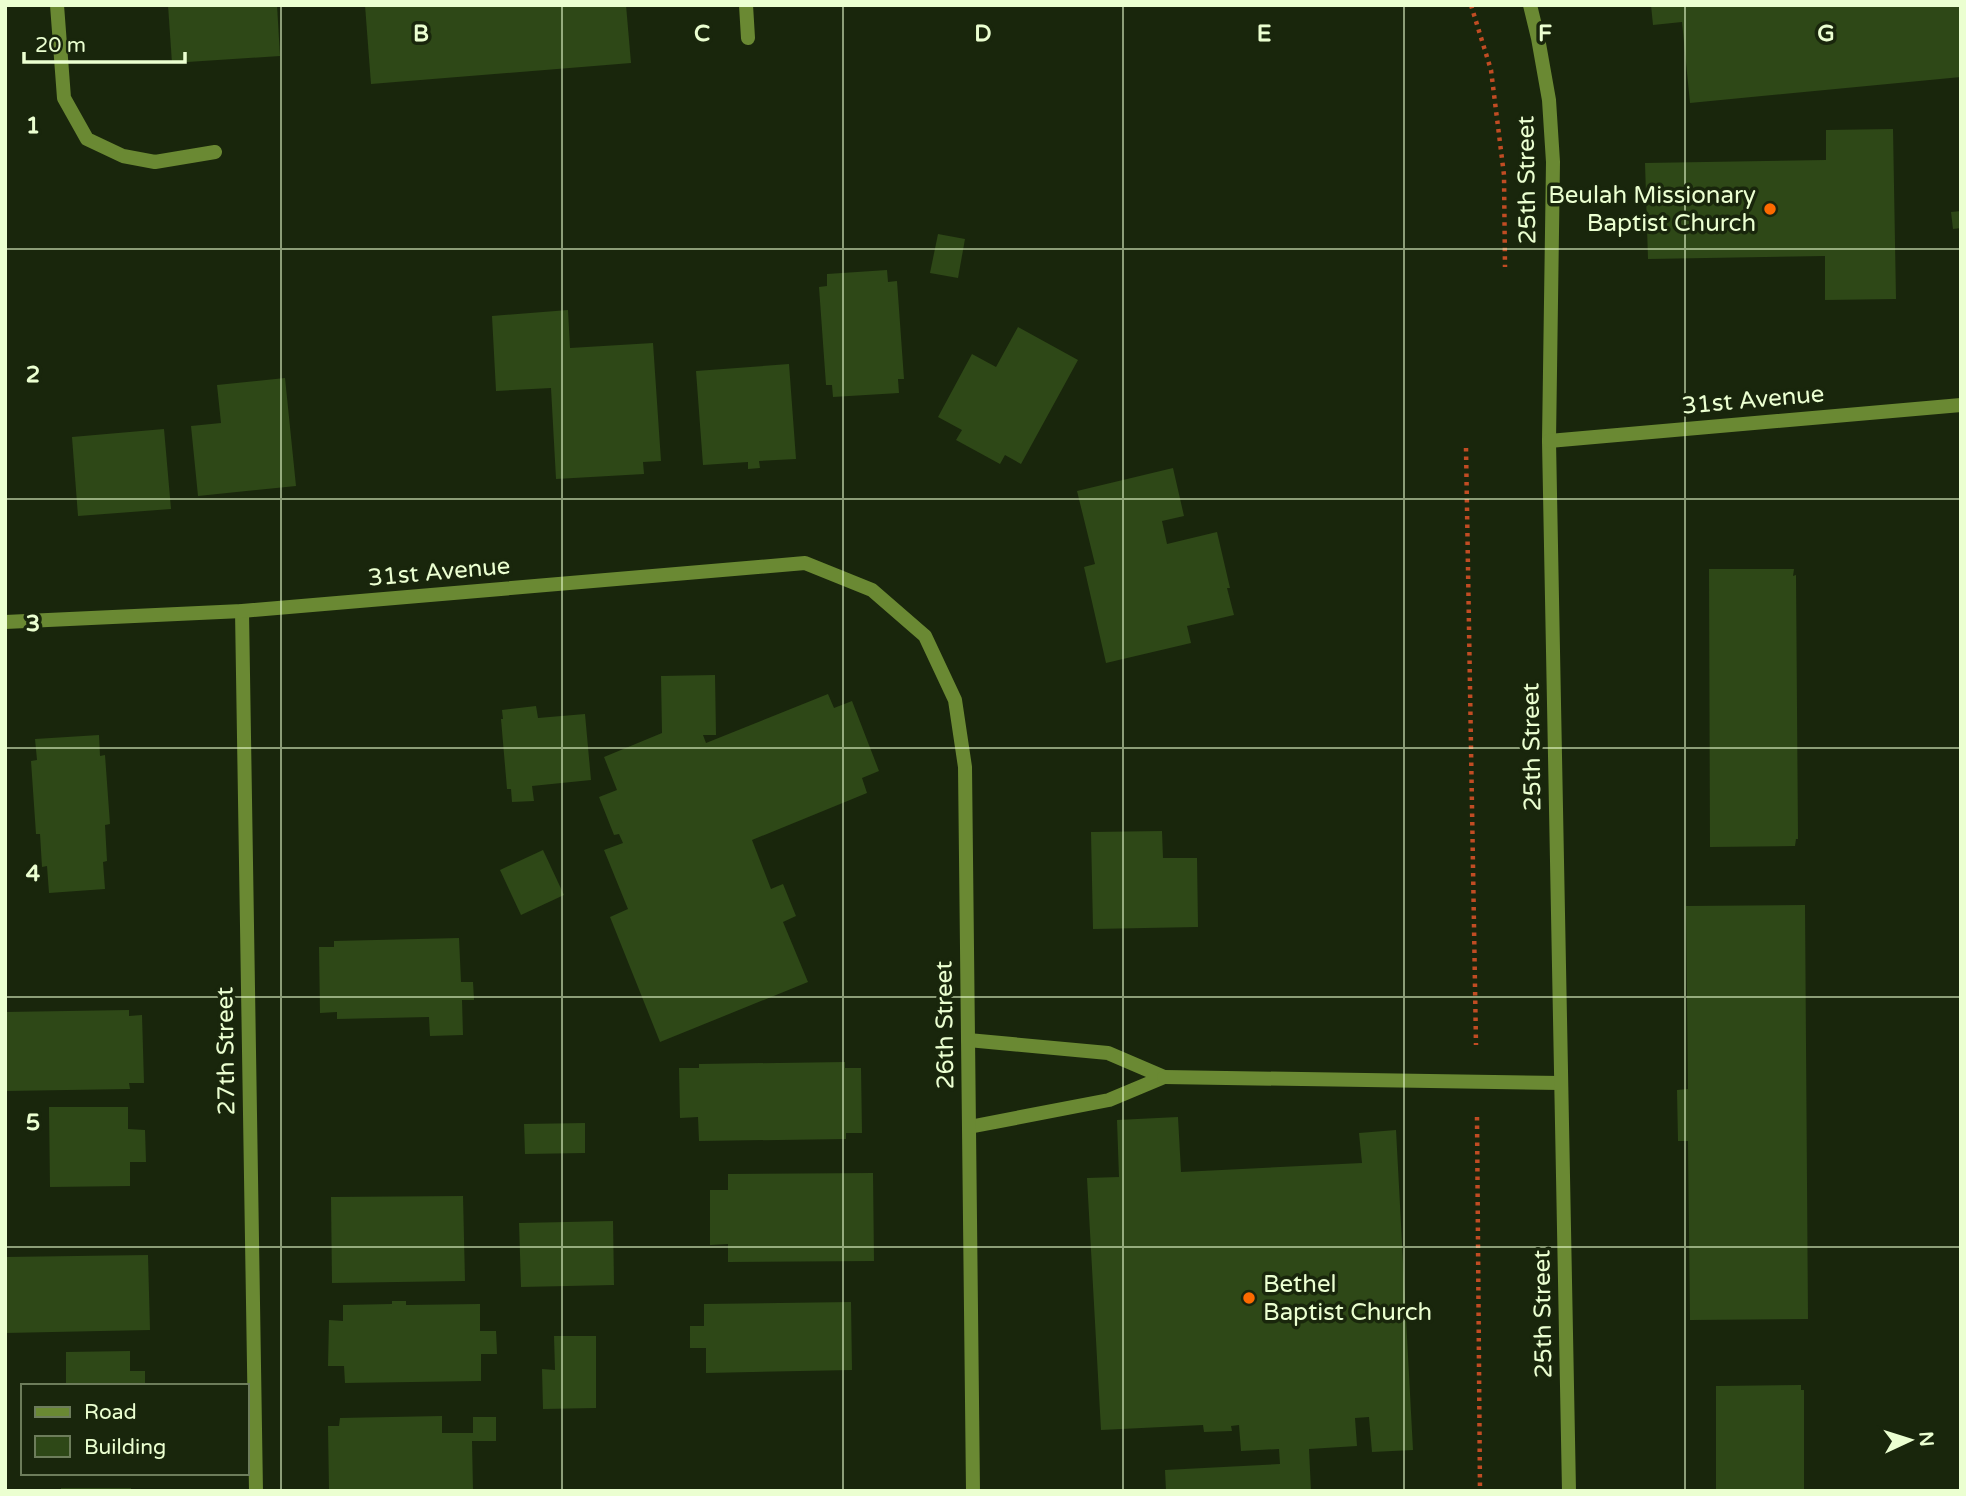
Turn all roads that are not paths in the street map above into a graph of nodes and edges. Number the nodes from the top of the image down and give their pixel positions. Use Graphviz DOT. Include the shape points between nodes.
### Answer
graph roads {
  1 [pos="57,5"];
  2 [pos="746,5"];
  3 [pos="1530,5"];
  4 [pos="748,38"];
  5 [pos="215,152"];
  6 [pos="1961,405"];
  7 [pos="1549,441"];
  8 [pos="872,590"];
  9 [pos="242,611"];
  10 [pos="5,622"];
  11 [pos="968,1040"];
  12 [pos="1164,1077"];
  13 [pos="1561,1083"];
  14 [pos="969,1127"];
  15 [pos="256,1491"];
  16 [pos="973,1491"];
  17 [pos="1569,1491"];
  1 -- 5 [label="street" via="64,98 87,139 123,156 155,162"];
  2 -- 4 [label="street"];
  3 -- 7 [label="street, 25th Street" via="1549,100 1553,162"];
  6 -- 7 [label="street, 31st Avenue"];
  7 -- 13 [label="street, 25th Street"];
  8 -- 9 [label="street, 31st Avenue" via="805,563"];
  8 -- 11 [label="street, 26th Street" via="925,636 955,700 965,767"];
  9 -- 10 [label="street, 31st Avenue"];
  9 -- 15 [label="street, 27th Street"];
  11 -- 12 [label="street" via="1108,1054"];
  11 -- 14 [label="street, 26th Street"];
  12 -- 13 [label="street"];
  12 -- 14 [label="street" via="1109,1100"];
  13 -- 17 [label="street, 25th Street"];
  14 -- 16 [label="street, 26th Street"];
}
